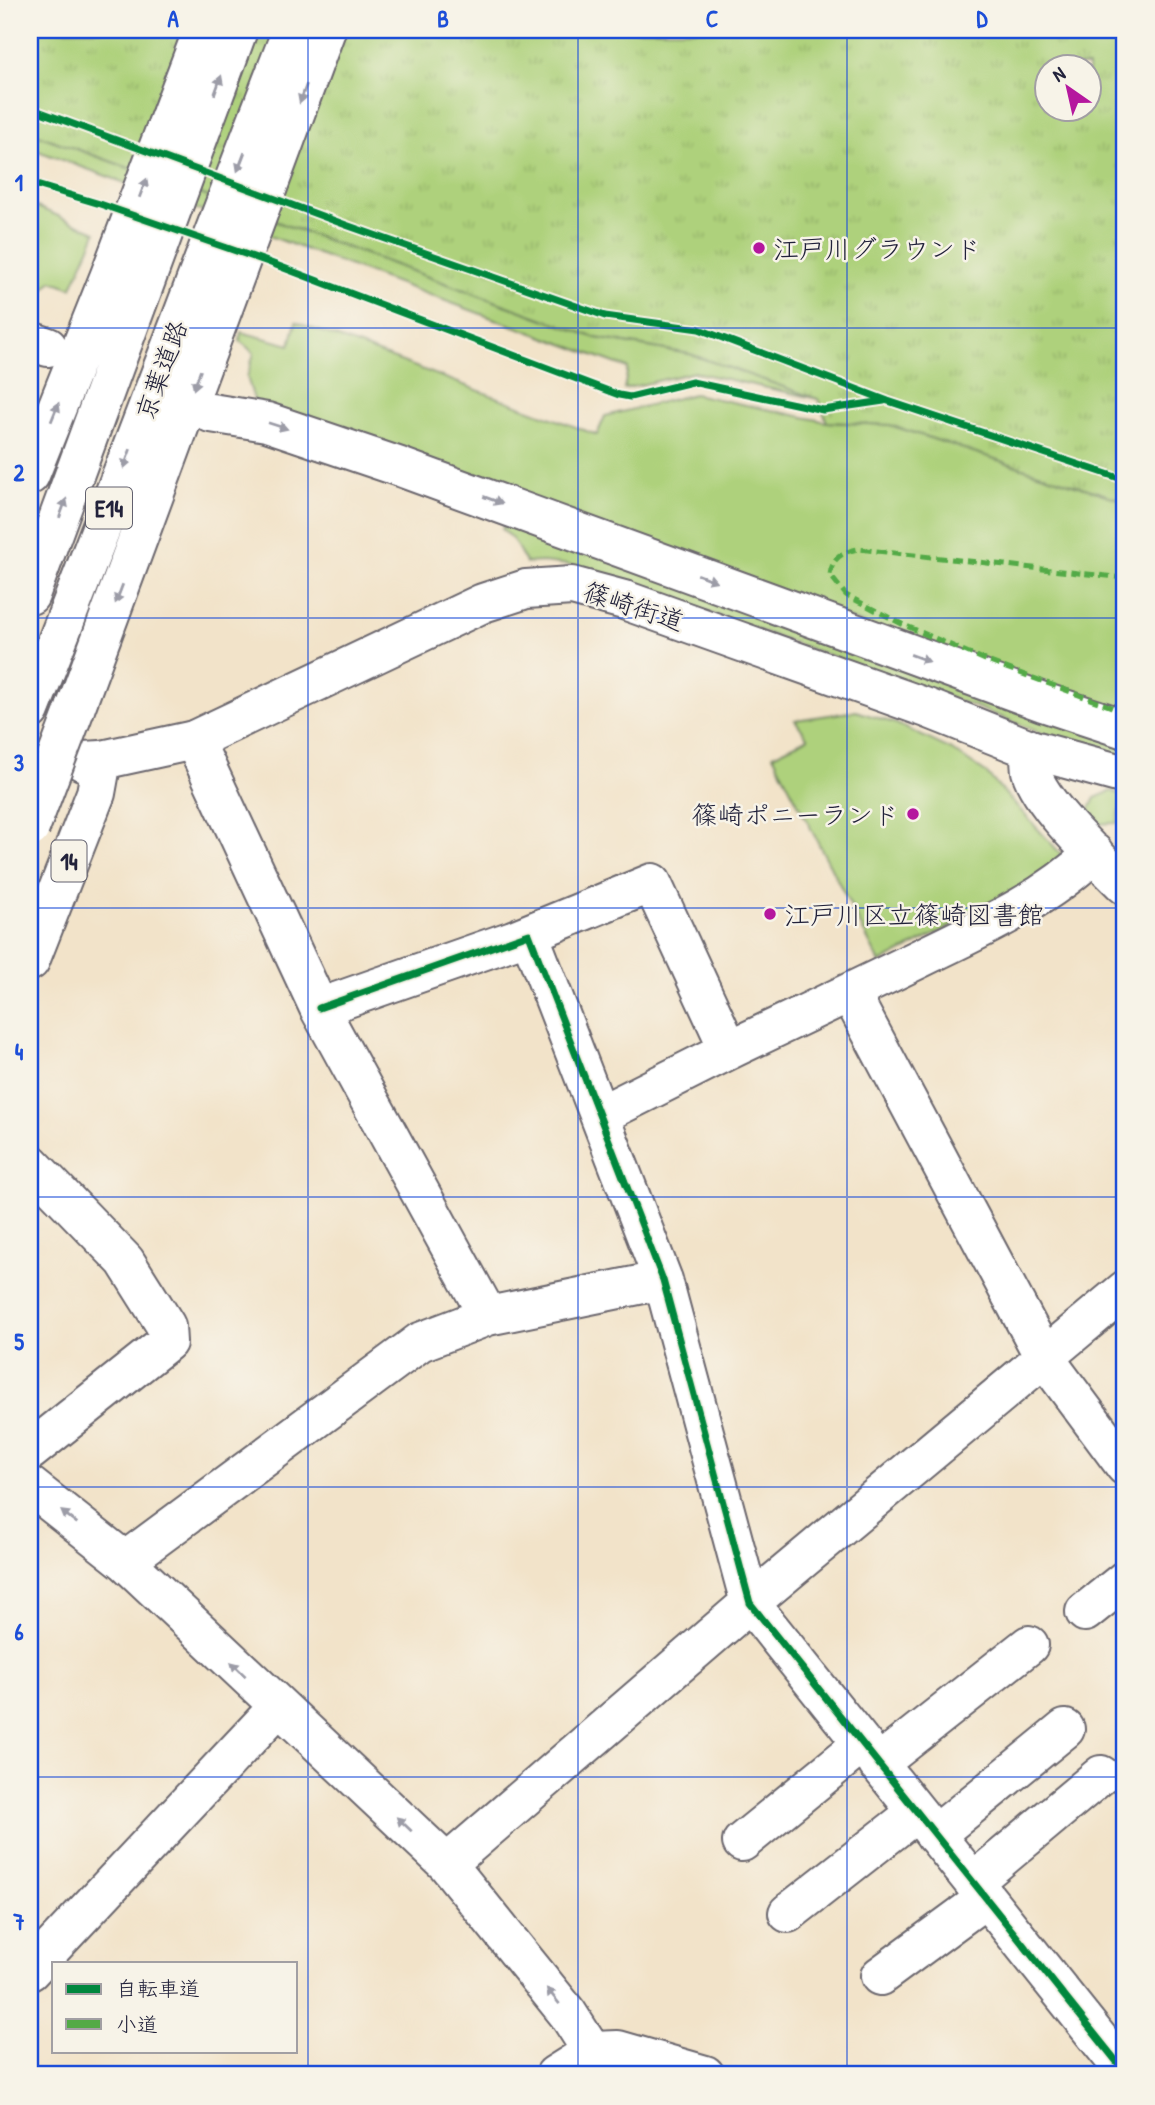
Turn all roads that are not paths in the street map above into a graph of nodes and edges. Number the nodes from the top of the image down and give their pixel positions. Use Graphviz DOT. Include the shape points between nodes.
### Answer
graph roads {
  1 [pos="203,30"];
  2 [pos="238,30"];
  3 [pos="292,30"];
  4 [pos="326,30"];
  5 [pos="126,280"];
  6 [pos="203,310"];
  7 [pos="211,413"];
  8 [pos="30,475"];
  9 [pos="30,595"];
  10 [pos="30,710"];
  11 [pos="1125,729"];
  12 [pos="194,740"];
  13 [pos="1030,749"];
  14 [pos="1125,775"];
  15 [pos="30,828"];
  16 [pos="1094,853"];
  17 [pos="1125,885"];
  18 [pos="529,934"];
  19 [pos="30,961"];
  20 [pos="850,993"];
  21 [pos="319,1008"];
  22 [pos="729,1050"];
  23 [pos="600,1115"];
  24 [pos="30,1163"];
  25 [pos="663,1280"];
  26 [pos="1125,1290"];
  27 [pos="488,1317"];
  28 [pos="1044,1357"];
  29 [pos="30,1451"];
  30 [pos="1125,1466"];
  31 [pos="30,1486"];
  32 [pos="125,1562"];
  33 [pos="1125,1580"];
  34 [pos="750,1604"];
  35 [pos="1085,1612"];
  36 [pos="1029,1645"];
  37 [pos="278,1707"];
  38 [pos="1065,1729"];
  39 [pos="870,1754"];
  40 [pos="1101,1775"];
  41 [pos="926,1823"];
  42 [pos="742,1842"];
  43 [pos="447,1864"];
  44 [pos="979,1890"];
  45 [pos="788,1913"];
  46 [pos="30,1970"];
  47 [pos="880,1976"];
  48 [pos="600,2063"];
  49 [pos="1125,2072"];
  50 [pos="555,2075"];
  51 [pos="705,2075"];
  5 -- 1 [label="main road, E14, one-way"];
  5 -- 2 [label="main road, 京葉道路 / E14, one-way"];
  3 -- 6 [label="main road, 京葉道路 / E14, one-way"];
  4 -- 6 [label="main road, E14, one-way"];
  8 -- 5 [label="main road, E14, one-way"];
  9 -- 5 [label="main road, 京葉道路 / E14, one-way"];
  6 -- 10 [label="main road, 京葉道路 / E14, one-way" via="95,545"];
  6 -- 15 [label="main road, E14, one-way, bridge" via="75,709"];
  7 -- 11 [label="main road, one-way" via="267,422 400,467"];
  12 -- 13 [label="main road, 篠崎街道" via="483,603 526,589 572,586 624,600 914,703"];
  12 -- 19 [label="main road, 篠崎街道 / 14" via="92,760 96,793"];
  12 -- 21 [label="main road"];
  13 -- 14 [label="main road, 篠崎街道"];
  13 -- 16 [label="main road" via="1031,770 1040,790"];
  16 -- 17 [label="main road"];
  16 -- 20 [label="main road" via="1011,913"];
  18 -- 21 [label="main road"];
  18 -- 22 [label="main road" via="652,883"];
  18 -- 23 [label="main road"];
  20 -- 22 [label="main road"];
  20 -- 28 [label="main road"];
  21 -- 27 [label="main road"];
  22 -- 23 [label="main road"];
  23 -- 25 [label="main road"];
  24 -- 29 [label="main road" via="125,1261 166,1326 167,1342"];
  25 -- 27 [label="main road"];
  25 -- 34 [label="main road"];
  26 -- 28 [label="main road"];
  27 -- 32 [label="main road" via="420,1342"];
  28 -- 30 [label="main road"];
  28 -- 34 [label="main road"];
  32 -- 31 [label="main road, one-way"];
  37 -- 32 [label="main road, one-way"];
  33 -- 35 [label="main road"];
  34 -- 39 [label="main road"];
  34 -- 43 [label="main road"];
  36 -- 39 [label="main road"];
  43 -- 37 [label="main road, one-way"];
  37 -- 46 [label="main road"];
  38 -- 41 [label="main road"];
  39 -- 41 [label="main road"];
  39 -- 42 [label="main road"];
  40 -- 44 [label="main road"];
  41 -- 44 [label="main road"];
  41 -- 45 [label="main road"];
  48 -- 43 [label="main road, one-way" via="568,2014"];
  44 -- 47 [label="main road"];
  44 -- 49 [label="main road"];
  48 -- 50 [label="main road"];
  48 -- 51 [label="main road" via="618,2050"];
}
